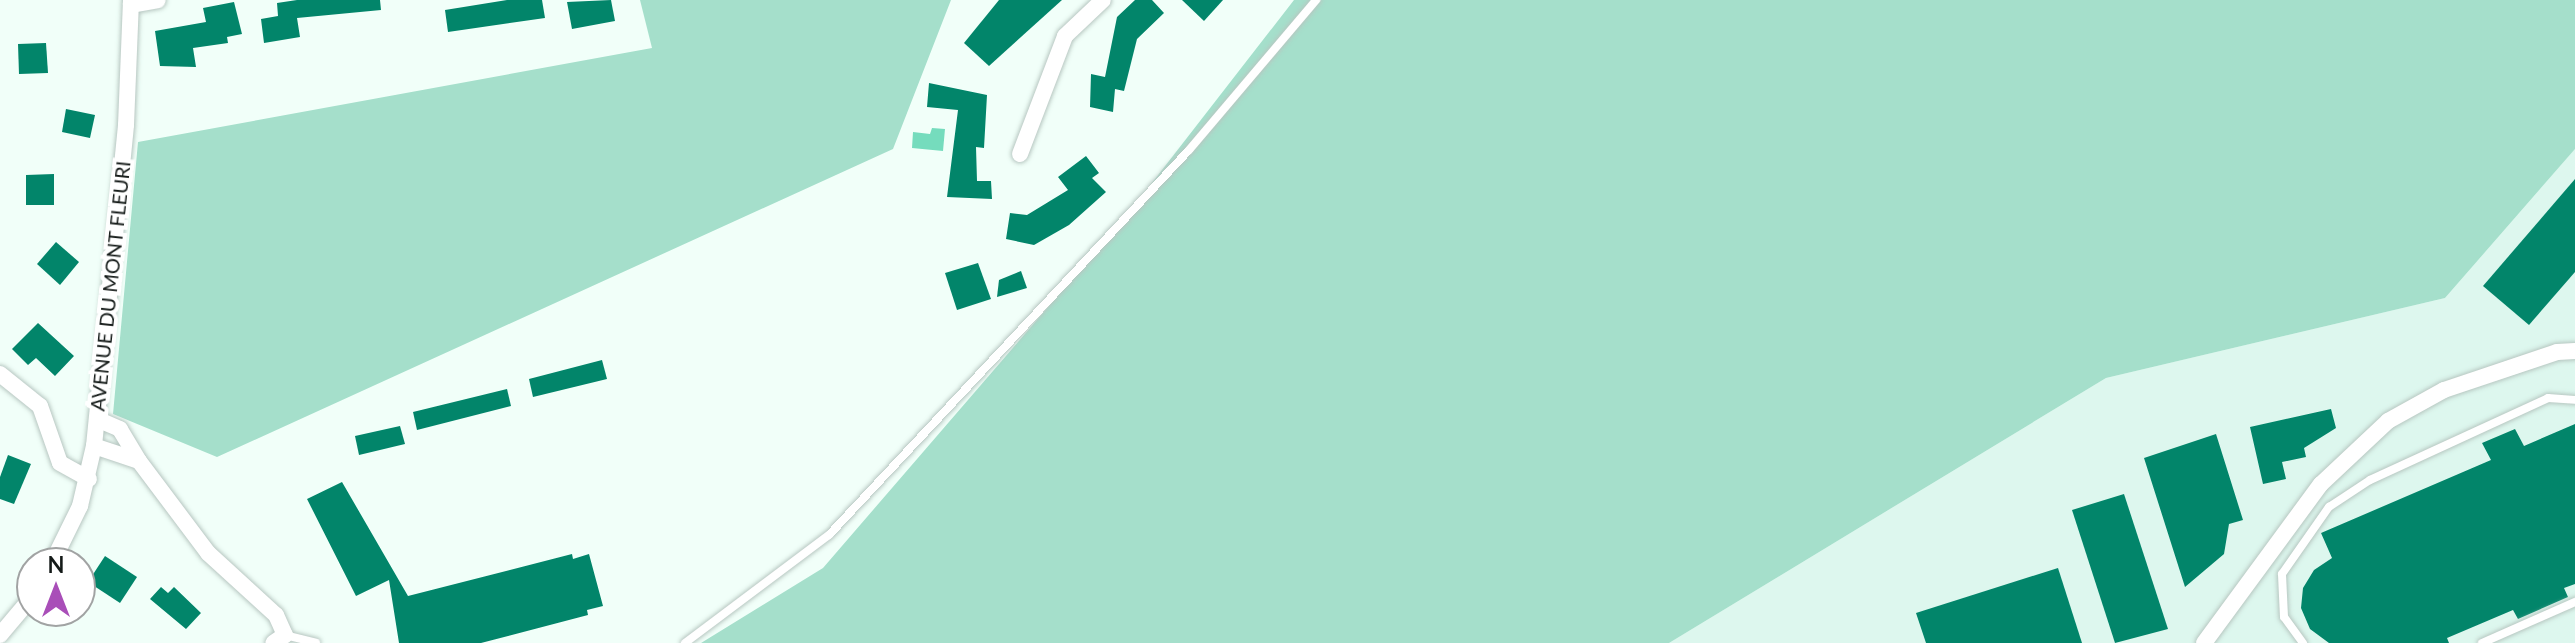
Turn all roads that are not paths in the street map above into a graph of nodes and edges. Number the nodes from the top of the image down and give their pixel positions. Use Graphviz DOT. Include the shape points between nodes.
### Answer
graph roads {
  1 [pos="158,0"];
  2 [pos="1103,0"];
  3 [pos="1316,0"];
  4 [pos="131,3"];
  5 [pos="1020,154"];
  6 [pos="2575,351"];
  7 [pos="0,374"];
  8 [pos="2575,400"];
  9 [pos="97,419"];
  10 [pos="94,446"];
  11 [pos="139,461"];
  12 [pos="89,479"];
  13 [pos="59,547"];
  14 [pos="2575,602"];
  15 [pos="16,616"];
  16 [pos="0,635"];
  17 [pos="279,639"];
  18 [pos="316,643"];
  19 [pos="685,643"];
  20 [pos="2204,643"];
  21 [pos="2303,643"];
  22 [pos="2482,643"];
  1 -- 4 [label="street"];
  2 -- 5 [label="street" via="1065,36"];
  3 -- 19 [label="lane" via="1179,162 829,535"];
  4 -- 9 [label="street, AVENUE DU MONT FLEURI" via="126,125"];
  6 -- 20 [label="street" via="2557,352 2444,390 2388,421 2321,484"];
  7 -- 12 [label="street" via="40,406 60,463"];
  8 -- 21 [label="lane" via="2548,398 2370,480 2329,507 2282,574 2284,617"];
  9 -- 10 [label="street, AVENUE DU MONT FLEURI"];
  9 -- 11 [label="street" via="120,429"];
  10 -- 11 [label="street"];
  10 -- 12 [label="street, AVENUE DU MONT FLEURI"];
  11 -- 17 [label="street" via="208,553 276,615"];
  12 -- 13 [label="street, AVENUE DU MONT FLEURI"];
  14 -- 22 [label="lane"];
  15 -- 16 [label="street"];
  17 -- 18 [label="lane"];
}
